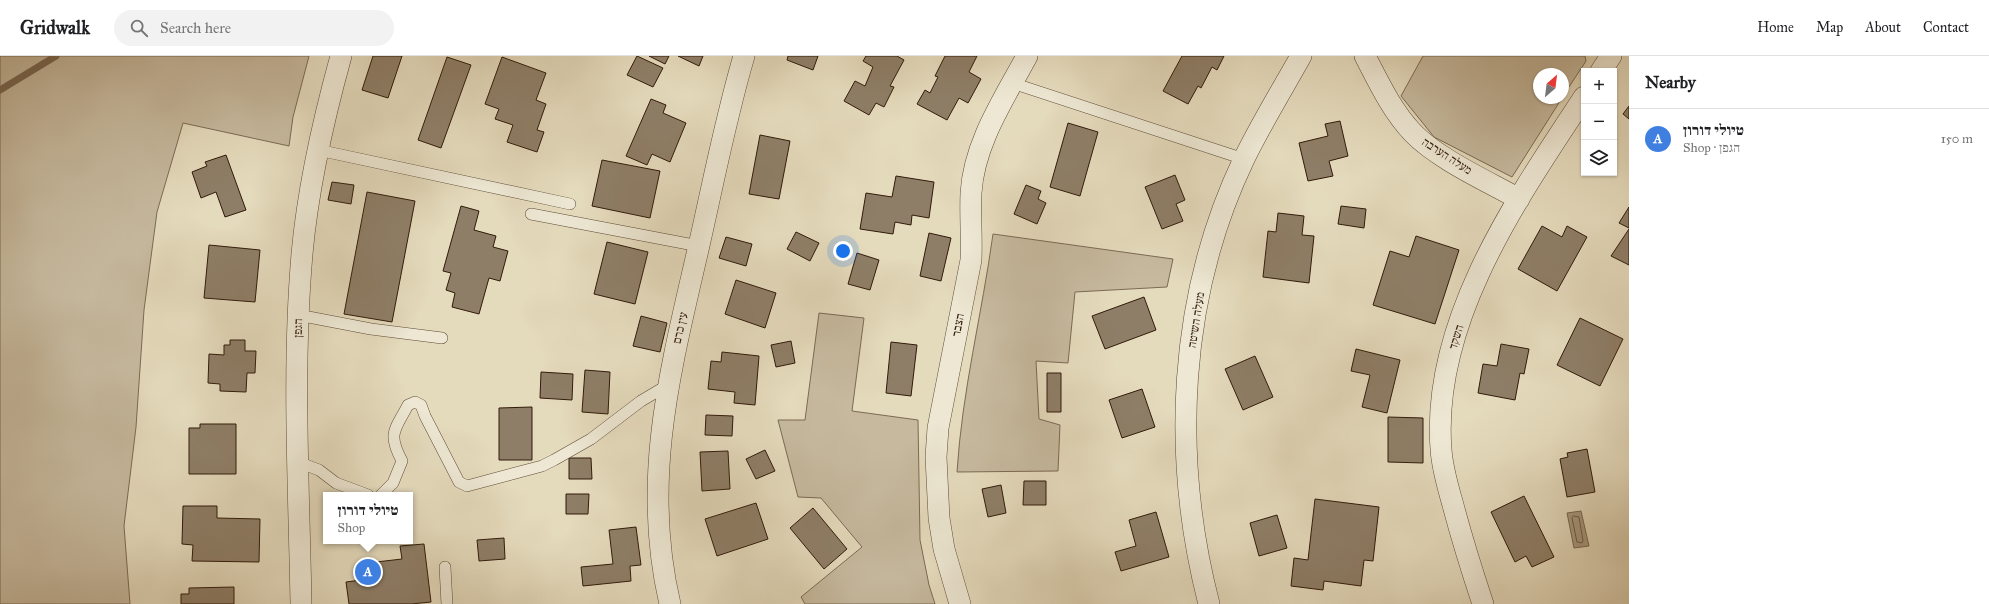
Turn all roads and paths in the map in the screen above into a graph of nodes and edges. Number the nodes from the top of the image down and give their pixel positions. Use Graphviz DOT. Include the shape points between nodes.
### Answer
graph roads {
  1 [pos="341,56"];
  2 [pos="744,56"];
  3 [pos="1027,56"];
  4 [pos="1301,56"];
  5 [pos="1365,56"];
  6 [pos="1012,83"];
  7 [pos="1581,101"];
  8 [pos="318,150"];
  9 [pos="1244,159"];
  10 [pos="1519,199"];
  11 [pos="570,204"];
  12 [pos="531,214"];
  13 [pos="699,246"];
  14 [pos="298,315"];
  15 [pos="442,338"];
  16 [pos="668,385"];
  17 [pos="298,462"];
  18 [pos="360,492"];
  19 [pos="384,492"];
  20 [pos="445,567"];
  21 [pos="301,604"];
  22 [pos="447,604"];
  23 [pos="670,604"];
  24 [pos="960,604"];
  25 [pos="1209,604"];
  26 [pos="1483,604"];
  1 -- 8 [label="street, הגפן"];
  2 -- 13 [label="street, עין כרם"];
  3 -- 6 [label="street, הצבר"];
  4 -- 9 [label="street, מעלה השיטה"];
  5 -- 10 [label="street, מעלה הערבה" via="1395,111 1419,139 1434,151"];
  6 -- 9 [label="lane"];
  6 -- 24 [label="street, הצבר" via="988,127 977,158 971,193 971,260 938,428 936,457 939,518 950,572"];
  7 -- 10 [label="street, השקד"];
  8 -- 11 [label="lane"];
  8 -- 14 [label="street, הגפן" via="304,239"];
  9 -- 25 [label="street, מעלה השיטה" via="1218,224 1200,292 1189,360 1185,429 1188,496 1198,560"];
  10 -- 26 [label="street, השקד" via="1494,243 1465,308 1448,364 1441,411 1440,432 1444,468"];
  12 -- 13 [label="lane"];
  13 -- 16 [label="street, עין כרם"];
  14 -- 15 [label="lane" via="371,329"];
  14 -- 17 [label="street, הגפן"];
  16 -- 19 [label="lane" via="641,401 591,439 554,460 542,466 467,486 459,482 421,405 415,402 408,405 393,434 395,448 402,461 393,483"];
  16 -- 23 [label="street, עין כרם" via="659,448 657,489 661,557"];
  17 -- 18 [label="lane" via="319,470 336,483"];
  17 -- 21 [label="street, הגפן"];
  20 -- 22 [label="lane"];
}
